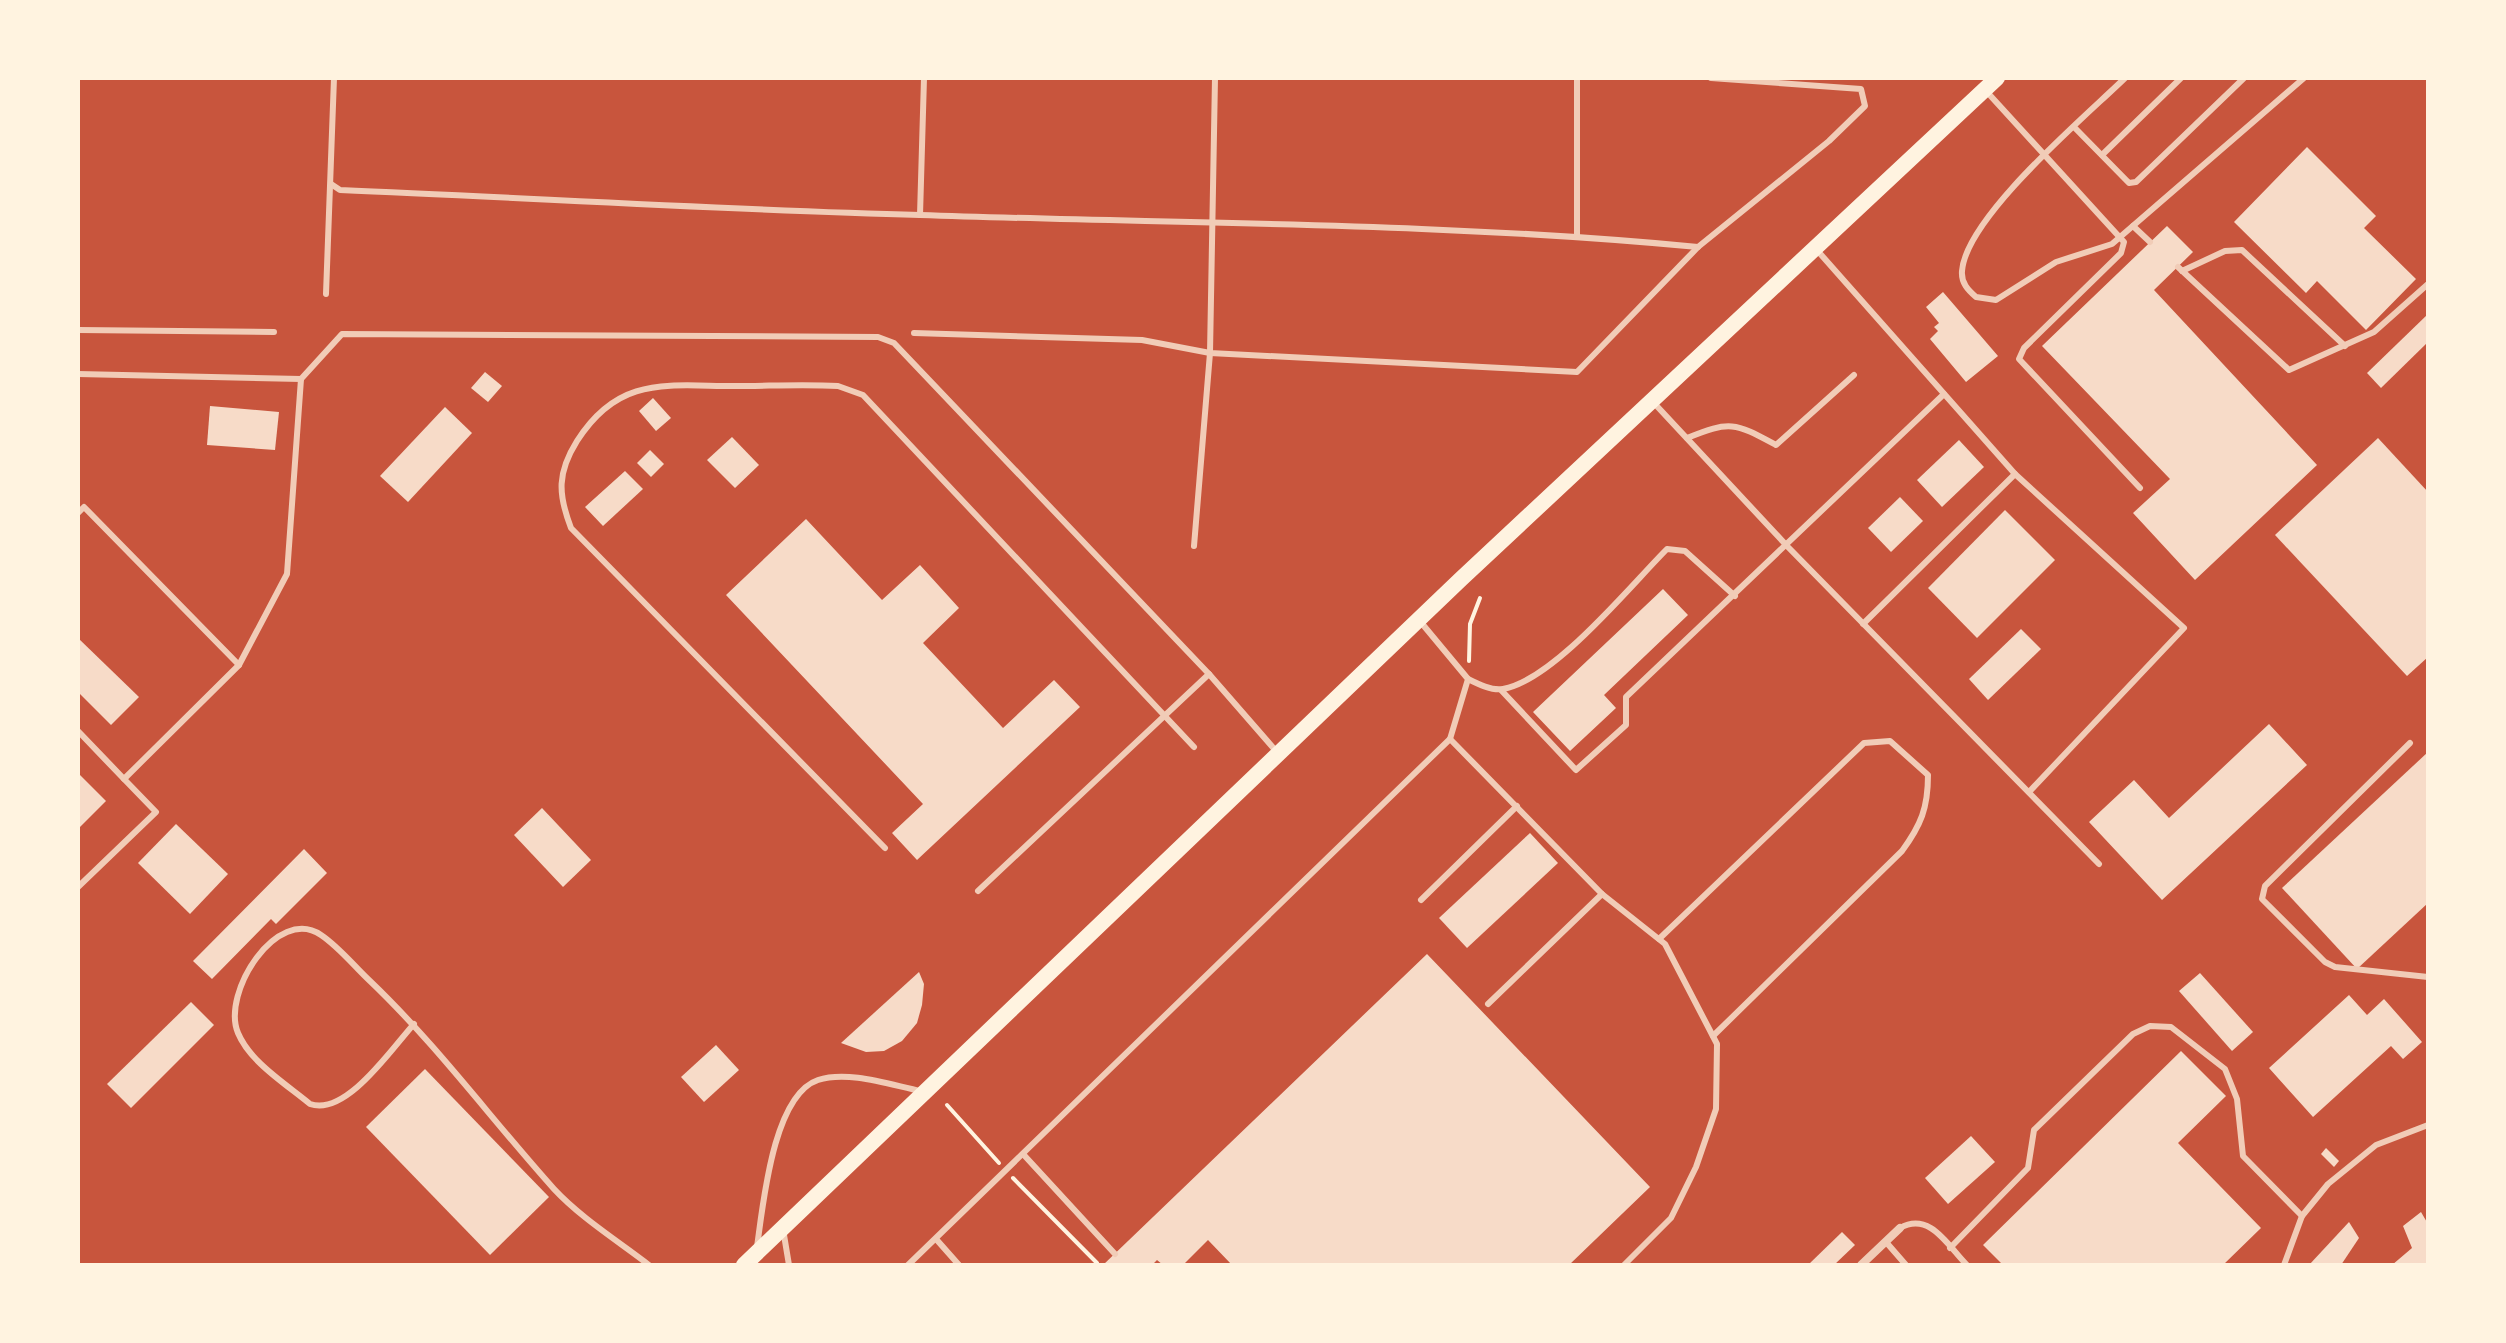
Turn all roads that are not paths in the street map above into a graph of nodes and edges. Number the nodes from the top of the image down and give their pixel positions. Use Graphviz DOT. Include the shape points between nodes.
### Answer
graph roads {
  1 [pos="334,78"];
  2 [pos="924,78"];
  3 [pos="1215,78"];
  4 [pos="1577,78"];
  5 [pos="1711,78"];
  6 [pos="2125,78"];
  7 [pos="2181,78"];
  8 [pos="2244,78"];
  9 [pos="2304,78"];
  10 [pos="1991,84"];
  11 [pos="2074,127"];
  12 [pos="2047,153"];
  13 [pos="2102,155"];
  14 [pos="331,184"];
  15 [pos="920,215"];
  16 [pos="1210,220"];
  17 [pos="2133,226"];
  18 [pos="1577,235"];
  19 [pos="2121,236"];
  20 [pos="2150,242"];
  21 [pos="1698,247"];
  22 [pos="1816,249"];
  23 [pos="2428,284"];
  24 [pos="326,294"];
  25 [pos="78,330"];
  26 [pos="274,332"];
  27 [pos="914,333"];
  28 [pos="2345,346"];
  29 [pos="1210,353"];
  30 [pos="78,374"];
  31 [pos="1854,375"];
  32 [pos="301,379"];
  33 [pos="1944,394"];
  34 [pos="1652,400"];
  35 [pos="1687,438"];
  36 [pos="2015,474"];
  37 [pos="2140,488"];
  38 [pos="78,513"];
  39 [pos="1194,546"];
  40 [pos="1788,547"];
  41 [pos="1735,596"];
  42 [pos="1419,620"];
  43 [pos="1863,624"];
  44 [pos="239,665"];
  45 [pos="1209,674"];
  46 [pos="1468,679"];
  47 [pos="1501,690"];
  48 [pos="1165,714"];
  49 [pos="78,731"];
  50 [pos="1450,739"];
  51 [pos="2410,743"];
  52 [pos="1194,747"];
  53 [pos="1279,755"];
  54 [pos="124,779"];
  55 [pos="2029,792"];
  56 [pos="1517,806"];
  57 [pos="885,848"];
  58 [pos="2099,864"];
  59 [pos="78,887"];
  60 [pos="978,891"];
  61 [pos="1602,894"];
  62 [pos="1421,900"];
  63 [pos="1659,939"];
  64 [pos="2428,977"];
  65 [pos="1488,1004"];
  66 [pos="414,1024"];
  67 [pos="1713,1036"];
  68 [pos="925,1092"];
  69 [pos="2428,1125"];
  70 [pos="1023,1154"];
  71 [pos="2302,1216"];
  72 [pos="783,1228"];
  73 [pos="1900,1228"];
  74 [pos="936,1239"];
  75 [pos="1886,1242"];
  76 [pos="1950,1248"];
  77 [pos="757,1253"];
  78 [pos="1115,1254"];
  79 [pos="649,1265"];
  80 [pos="744,1265"];
  81 [pos="789,1265"];
  82 [pos="908,1265"];
  83 [pos="959,1265"];
  84 [pos="1624,1265"];
  85 [pos="1861,1265"];
  86 [pos="1906,1265"];
  87 [pos="1967,1265"];
  88 [pos="2284,1265"];
  1 -- 14 [label="lane"];
  2 -- 15 [label="lane"];
  3 -- 16 [label="lane"];
  4 -- 18 [label="lane"];
  5 -- 21 [label="lane" via="1861,89 1865,106"];
  6 -- 11 [label="lane"];
  7 -- 13 [label="lane"];
  8 -- 13 [label="lane" via="2136,182 2129,183"];
  9 -- 17 [label="lane"];
  10 -- 12 [label="lane"];
  10 -- 22 [label="main road"];
  11 -- 12 [label="lane"];
  11 -- 13 [label="lane"];
  12 -- 19 [label="lane"];
  12 -- 19 [label="lane" via="1978,234 1962,270 1969,290 1976,297 1996,300 2056,262 2112,244"];
  14 -- 15 [label="lane" via="340,190"];
  14 -- 24 [label="lane"];
  15 -- 16 [label="lane"];
  16 -- 18 [label="lane"];
  16 -- 29 [label="lane"];
  17 -- 19 [label="lane"];
  17 -- 20 [label="lane"];
  18 -- 21 [label="lane"];
  19 -- 37 [label="lane" via="2121,253 2024,348 2019,359"];
  21 -- 29 [label="lane" via="1577,372"];
  22 -- 33 [label="lane"];
  22 -- 34 [label="main road"];
  23 -- 28 [label="lane" via="2374,332"];
  25 -- 26 [label="lane"];
  27 -- 29 [label="lane" via="1142,340"];
  28 -- 28 [label="lane" via="2242,250 2225,251 2180,269 2289,370"];
  29 -- 39 [label="lane"];
  30 -- 32 [label="lane"];
  31 -- 35 [label="lane" via="1776,445 1740,425 1714,427"];
  32 -- 44 [label="lane" via="287,574"];
  32 -- 45 [label="lane" via="342,334 878,337 894,343"];
  33 -- 36 [label="lane"];
  33 -- 40 [label="lane"];
  34 -- 35 [label="lane"];
  34 -- 42 [label="main road"];
  35 -- 40 [label="lane"];
  36 -- 43 [label="lane"];
  36 -- 55 [label="lane" via="2184,628"];
  38 -- 44 [label="lane" via="84,507"];
  40 -- 41 [label="lane"];
  40 -- 43 [label="lane"];
  41 -- 47 [label="lane" via="1685,551 1667,549 1560,658"];
  41 -- 47 [label="lane" via="1626,697 1626,725 1576,770"];
  42 -- 46 [label="lane"];
  42 -- 53 [label="main road"];
  43 -- 55 [label="lane"];
  44 -- 54 [label="lane"];
  45 -- 48 [label="lane"];
  45 -- 53 [label="lane"];
  46 -- 47 [label="lane"];
  46 -- 50 [label="lane"];
  48 -- 52 [label="lane"];
  48 -- 57 [label="lane" via="863,395 838,386 676,383 645,387 620,399 589,422 568,455 559,492 571,528"];
  48 -- 60 [label="lane"];
  49 -- 54 [label="lane"];
  50 -- 56 [label="lane"];
  50 -- 70 [label="lane"];
  51 -- 64 [label="lane" via="2265,886 2262,899 2335,967"];
  53 -- 68 [label="main road"];
  54 -- 59 [label="lane" via="156,812"];
  55 -- 58 [label="lane"];
  56 -- 61 [label="lane"];
  56 -- 62 [label="lane"];
  61 -- 63 [label="lane"];
  61 -- 65 [label="lane"];
  63 -- 67 [label="lane"];
  63 -- 67 [label="lane" via="1864,743 1890,741 1928,775 1922,824 1902,851"];
  66 -- 66 [label="lane" via="320,934 307,929 286,931 274,939 248,969 234,1010 245,1049 318,1107 336,1104 356,1088"];
  66 -- 79 [label="lane" via="557,1192"];
  67 -- 84 [label="lane" via="1716,1109 1696,1167 1671,1218"];
  68 -- 72 [label="main road"];
  68 -- 77 [label="lane" via="840,1077 816,1080 799,1094 786,1110 777,1142"];
  69 -- 71 [label="lane" via="2376,1145 2328,1184"];
  70 -- 74 [label="lane"];
  70 -- 78 [label="lane"];
  71 -- 76 [label="lane" via="2243,1156 2237,1099 2225,1069 2180,1031 2150,1026 2133,1034 2034,1130 2028,1168"];
  71 -- 88 [label="lane"];
  72 -- 77 [label="main road"];
  72 -- 81 [label="lane"];
  73 -- 75 [label="street"];
  73 -- 76 [label="lane" via="1910,1222 1926,1224"];
  74 -- 82 [label="lane"];
  74 -- 83 [label="lane"];
  75 -- 85 [label="street"];
  75 -- 86 [label="lane"];
  76 -- 87 [label="lane"];
  77 -- 80 [label="main road"];
}
